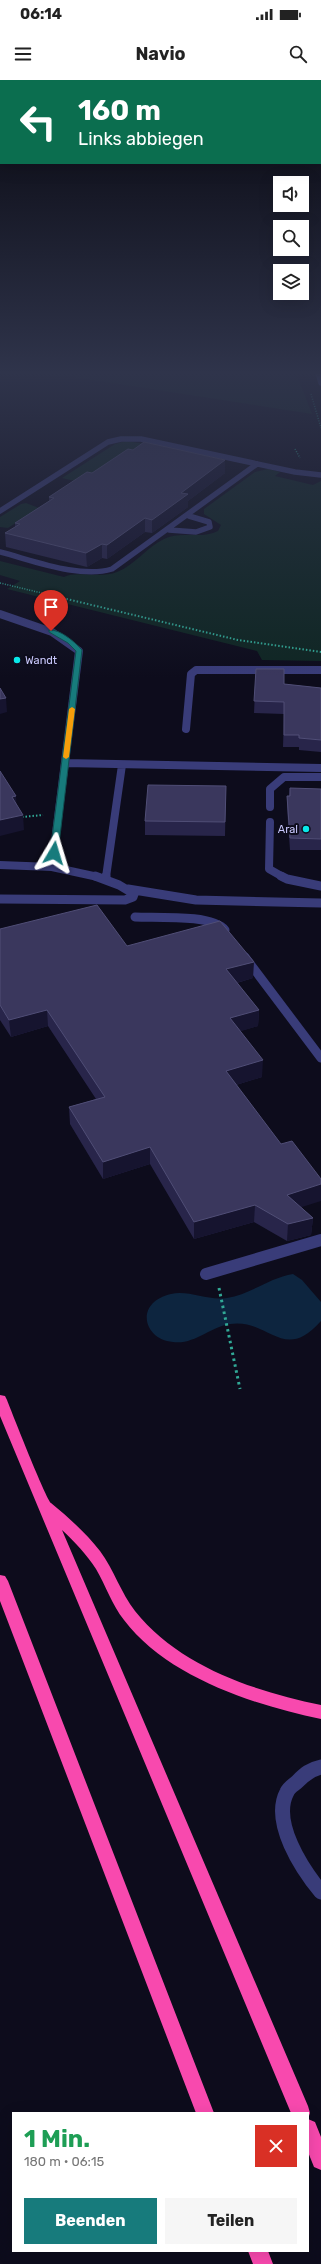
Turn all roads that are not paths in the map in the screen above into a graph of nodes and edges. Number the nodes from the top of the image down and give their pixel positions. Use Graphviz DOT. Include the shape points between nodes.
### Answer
graph roads {
  1 [pos="56,475"];
  2 [pos="243,475"];
  3 [pos="0,511"];
  4 [pos="189,516"];
  5 [pos="170,530"];
  6 [pos="0,552"];
  7 [pos="0,614"];
  8 [pos="321,670"];
  9 [pos="186,728"];
  10 [pos="65,762"];
  11 [pos="122,765"];
  12 [pos="321,768"];
  13 [pos="321,778"];
  14 [pos="270,807"];
  15 [pos="270,822"];
  16 [pos="0,864"];
  17 [pos="52,865"];
  18 [pos="106,878"];
  19 [pos="321,886"];
  20 [pos="127,889"];
  21 [pos="0,899"];
  22 [pos="321,903"];
  23 [pos="135,918"];
  24 [pos="229,936"];
  25 [pos="238,948"];
  26 [pos="321,1058"];
  27 [pos="321,1240"];
  28 [pos="206,1274"];
  29 [pos="0,1400"];
  30 [pos="43,1501"];
  31 [pos="0,1581"];
  32 [pos="321,1712"];
  33 [pos="321,1766"];
  34 [pos="321,1892"];
  35 [pos="205,2112"];
  36 [pos="301,2112"];
  37 [pos="309,2131"];
  38 [pos="321,2160"];
  39 [pos="258,2252"];
  40 [pos="263,2264"];
  1 -- 3 [label="lane"];
  2 -- 4 [label="lane"];
  4 -- 5 [label="lane"];
  4 -- 5 [label="lane" via="208,522 210,527 202,532 191,533"];
  5 -- 6 [label="lane" via="116,568 97,573 76,572"];
  7 -- 10 [label="lane" via="51,631 79,650"];
  8 -- 9 [label="lane" via="196,670 191,674"];
  10 -- 11 [label="lane"];
  10 -- 17 [label="lane"];
  11 -- 12 [label="lane"];
  11 -- 18 [label="lane"];
  13 -- 14 [label="lane" via="284,777 270,790"];
  15 -- 19 [label="lane" via="269,870 287,879"];
  16 -- 17 [label="lane"];
  17 -- 18 [label="lane"];
  18 -- 20 [label="lane"];
  20 -- 21 [label="lane" via="134,894 125,900"];
  20 -- 22 [label="lane" via="196,900"];
  23 -- 24 [label="lane" via="205,920 220,924"];
  25 -- 26 [label="lane"];
  27 -- 28 [label="lane"];
  29 -- 30 [label="highway"];
  30 -- 32 [label="highway" via="96,1558 133,1620 168,1651 201,1672 244,1693"];
  30 -- 36 [label="highway"];
  31 -- 35 [label="highway"];
  33 -- 34 [label="lane" via="303,1775 286,1792 283,1815 291,1845 308,1878"];
  37 -- 38 [label="highway"];
  39 -- 40 [label="highway"];
}
